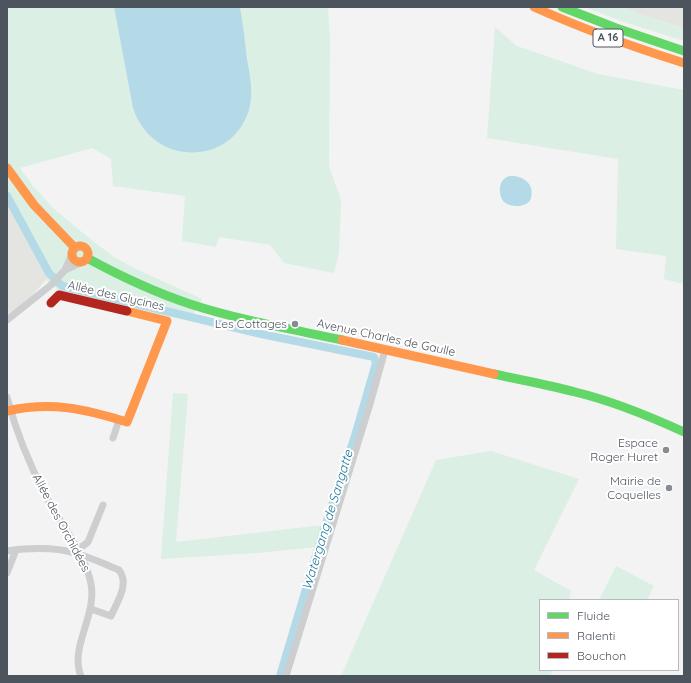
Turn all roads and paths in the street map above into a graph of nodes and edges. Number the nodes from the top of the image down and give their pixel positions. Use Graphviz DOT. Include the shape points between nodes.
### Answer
graph roads {
  1 [pos="534,7"];
  2 [pos="562,7"];
  3 [pos="684,51"];
  4 [pos="684,63"];
  5 [pos="7,168"];
  6 [pos="73,251"];
  7 [pos="84,260"];
  8 [pos="63,273"];
  9 [pos="51,303"];
  10 [pos="7,320"];
  11 [pos="385,350"];
  12 [pos="7,397"];
  13 [pos="9,410"];
  14 [pos="120,420"];
  15 [pos="684,432"];
  16 [pos="113,438"];
  17 [pos="103,505"];
  18 [pos="16,550"];
  19 [pos="7,551"];
  20 [pos="78,552"];
  21 [pos="7,573"];
  22 [pos="91,609"];
  23 [pos="81,676"];
  24 [pos="286,676"];
  1 -- 4 [label="main road, A 16" via="619,42"];
  2 -- 3 [label="main road, A 16" via="625,32"];
  5 -- 6 [label="main road, Avenue Charles de Gaulle"];
  6 -- 7 [label="main road, Avenue Charles de Gaulle" via="74,260"];
  6 -- 7 [label="main road, Avenue Charles de Gaulle" via="79,246 84,247 87,251"];
  6 -- 8 [label="street"];
  7 -- 8 [label="street"];
  7 -- 11 [label="main road, Avenue Charles de Gaulle" via="146,288 204,309"];
  8 -- 10 [label="street"];
  9 -- 14 [label="main road, Allée des Glycines" via="59,295 167,320 127,422"];
  11 -- 15 [label="main road, Avenue Charles de Gaulle" via="585,395 647,416"];
  11 -- 24 [label="street"];
  12 -- 13 [label="street, Allée des Orchidées"];
  13 -- 14 [label="main road" via="41,406 68,407"];
  13 -- 20 [label="street, Allée des Orchidées" via="36,475"];
  14 -- 16 [label="street"];
  17 -- 20 [label="street" via="88,542"];
  18 -- 19 [label="street"];
  18 -- 20 [label="street"];
  18 -- 21 [label="street"];
  20 -- 22 [label="street, Allée des Orchidées" via="91,586"];
  20 -- 22 [label="street" via="118,570 122,577 122,590 111,616"];
  22 -- 23 [label="street, Allée des Orchidées" via="78,658"];
}
